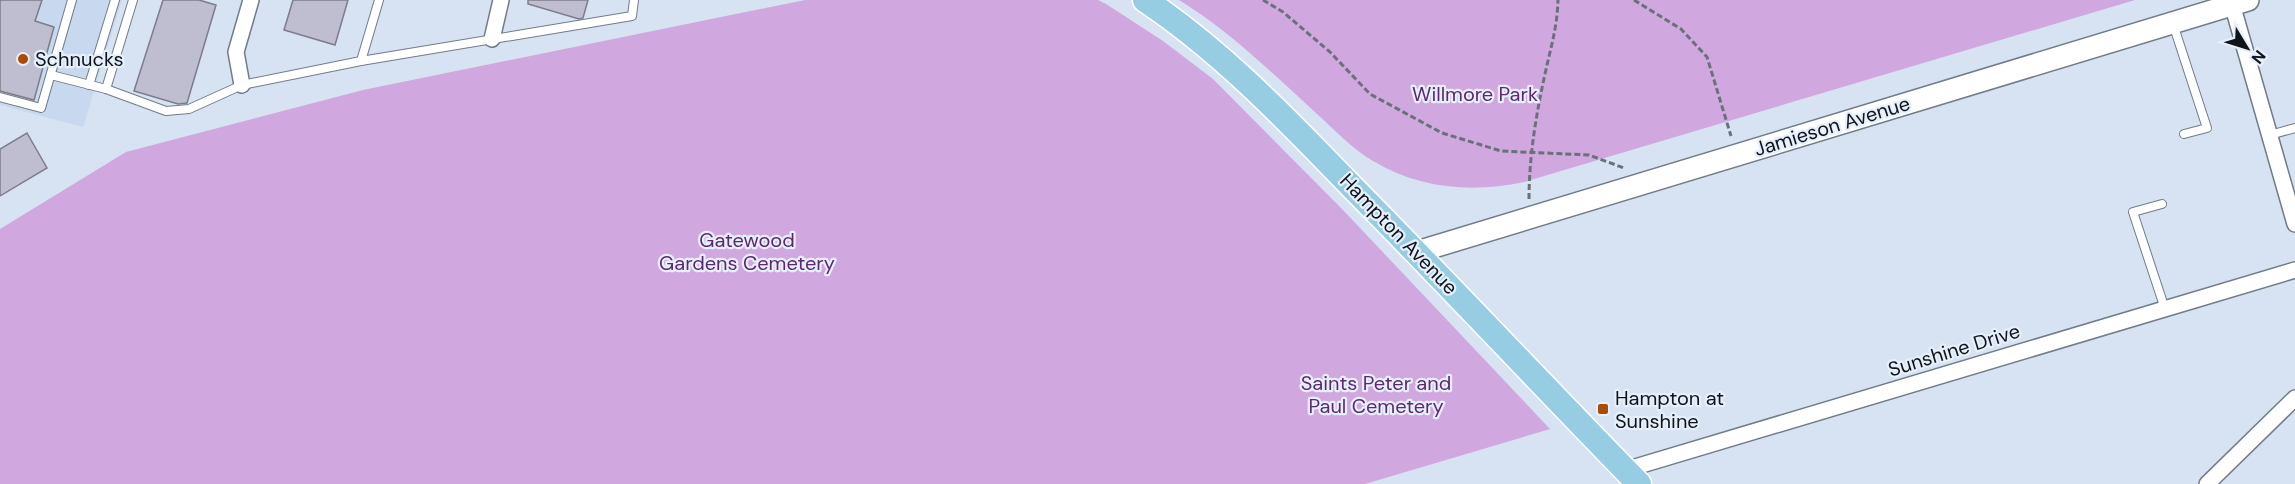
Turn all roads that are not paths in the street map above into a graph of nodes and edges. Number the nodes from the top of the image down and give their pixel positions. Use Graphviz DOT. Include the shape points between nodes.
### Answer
graph roads {
  1 [pos="72,0"];
  2 [pos="115,0"];
  3 [pos="133,0"];
  4 [pos="251,0"];
  5 [pos="379,0"];
  6 [pos="501,0"];
  7 [pos="634,0"];
  8 [pos="1145,0"];
  9 [pos="2240,2"];
  10 [pos="2173,22"];
  11 [pos="492,39"];
  12 [pos="361,61"];
  13 [pos="51,75"];
  14 [pos="89,85"];
  15 [pos="242,86"];
  16 [pos="106,89"];
  17 [pos="0,97"];
  18 [pos="2295,128"];
  19 [pos="2184,134"];
  20 [pos="2270,135"];
  21 [pos="2162,204"];
  22 [pos="2295,224"];
  23 [pos="1417,252"];
  24 [pos="2295,270"];
  25 [pos="2165,309"];
  26 [pos="2295,398"];
  27 [pos="1631,480"];
  28 [pos="2207,484"];
  1 -- 13 [label="lane"];
  2 -- 14 [label="lane"];
  3 -- 16 [label="lane"];
  4 -- 15 [label="street" via="236,52"];
  5 -- 12 [label="lane"];
  6 -- 11 [label="street"];
  7 -- 11 [label="lane" via="632,16"];
  8 -- 23 [label="main road, Hampton Avenue" via="1257,91"];
  9 -- 10 [label="main road, Jamieson Avenue"];
  9 -- 20 [label="street"];
  10 -- 19 [label="lane" via="2207,129"];
  10 -- 23 [label="main road, Jamieson Avenue"];
  11 -- 12 [label="lane"];
  12 -- 15 [label="lane"];
  13 -- 14 [label="lane"];
  13 -- 17 [label="lane" via="42,108"];
  14 -- 16 [label="lane"];
  15 -- 16 [label="lane" via="189,109 166,111"];
  18 -- 20 [label="lane"];
  20 -- 22 [label="street"];
  21 -- 25 [label="lane" via="2133,212"];
  23 -- 27 [label="main road, Hampton Avenue"];
  24 -- 25 [label="street, Sunshine Drive"];
  25 -- 27 [label="street, Sunshine Drive"];
  26 -- 28 [label="street"];
}
